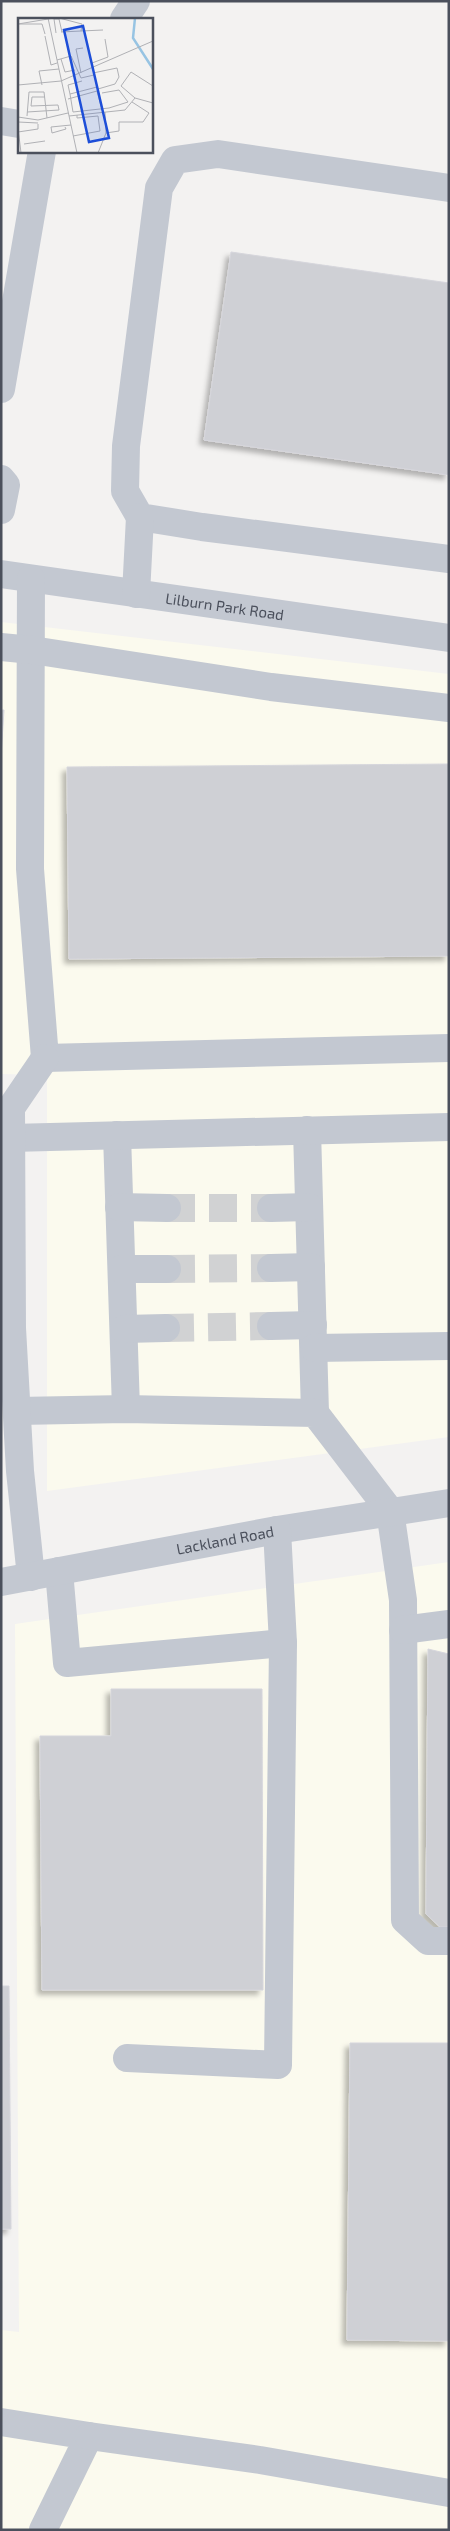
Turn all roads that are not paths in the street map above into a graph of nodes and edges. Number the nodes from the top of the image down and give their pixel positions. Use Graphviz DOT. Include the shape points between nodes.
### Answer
graph roads {
  1 [pos="136,1"];
  2 [pos="125,18"];
  3 [pos="1,121"];
  4 [pos="18,124"];
  5 [pos="42,152"];
  6 [pos="449,188"];
  7 [pos="1,389"];
  8 [pos="1,479"];
  9 [pos="1,510"];
  10 [pos="140,517"];
  11 [pos="449,558"];
  12 [pos="1,574"];
  13 [pos="31,579"];
  14 [pos="136,594"];
  15 [pos="449,638"];
  16 [pos="1,647"];
  17 [pos="32,650"];
  18 [pos="449,708"];
  19 [pos="449,1048"];
  20 [pos="44,1058"];
  21 [pos="6,1108"];
  22 [pos="449,1127"];
  23 [pos="307,1130"];
  24 [pos="117,1135"];
  25 [pos="11,1138"];
  26 [pos="120,1207"];
  27 [pos="309,1207"];
  28 [pos="167,1208"];
  29 [pos="271,1208"];
  30 [pos="311,1267"];
  31 [pos="271,1268"];
  32 [pos="122,1269"];
  33 [pos="167,1269"];
  34 [pos="270,1326"];
  35 [pos="166,1328"];
  36 [pos="124,1329"];
  37 [pos="313,1336"];
  38 [pos="449,1346"];
  39 [pos="126,1409"];
  40 [pos="17,1411"];
  41 [pos="315,1413"];
  42 [pos="10,1471"];
  43 [pos="449,1503"];
  44 [pos="390,1511"];
  45 [pos="277,1530"];
  46 [pos="59,1571"];
  47 [pos="31,1577"];
  48 [pos="2,1587"];
  49 [pos="449,1624"];
  50 [pos="403,1630"];
  51 [pos="283,1643"];
  52 [pos="449,1941"];
  53 [pos="127,2058"];
  54 [pos="1,2422"];
  55 [pos="88,2436"];
  56 [pos="449,2493"];
  57 [pos="43,2530"];
  1 -- 2 [label="street"];
  3 -- 4 [label="street"];
  5 -- 7 [label="street"];
  6 -- 10 [label="street" via="218,154 175,160 159,188 126,446 125,491"];
  8 -- 9 [label="street" via="6,484"];
  10 -- 11 [label="street"];
  10 -- 14 [label="street"];
  12 -- 13 [label="street, Lilburn Park Road"];
  13 -- 14 [label="street, Lilburn Park Road"];
  13 -- 17 [label="street"];
  14 -- 15 [label="street, Lilburn Park Road"];
  16 -- 17 [label="street"];
  17 -- 18 [label="street" via="271,687"];
  17 -- 20 [label="street" via="30,869"];
  19 -- 20 [label="street"];
  20 -- 21 [label="street"];
  21 -- 25 [label="street"];
  22 -- 23 [label="street"];
  23 -- 24 [label="street"];
  23 -- 27 [label="street"];
  24 -- 25 [label="street"];
  24 -- 26 [label="street"];
  25 -- 40 [label="street" via="12,1328"];
  26 -- 28 [label="street"];
  26 -- 32 [label="street"];
  27 -- 29 [label="street"];
  27 -- 30 [label="street"];
  30 -- 31 [label="street"];
  30 -- 37 [label="street"];
  32 -- 33 [label="street"];
  32 -- 36 [label="street"];
  34 -- 37 [label="street"];
  35 -- 36 [label="street"];
  36 -- 39 [label="street"];
  37 -- 38 [label="street"];
  37 -- 41 [label="street"];
  39 -- 40 [label="street"];
  39 -- 41 [label="street"];
  40 -- 42 [label="street"];
  41 -- 44 [label="street"];
  42 -- 47 [label="street"];
  43 -- 44 [label="street, Lackland Road"];
  44 -- 45 [label="street, Lackland Road"];
  44 -- 50 [label="street" via="403,1600"];
  45 -- 46 [label="street, Lackland Road"];
  45 -- 51 [label="street"];
  46 -- 47 [label="street, Lackland Road"];
  46 -- 51 [label="street" via="67,1664"];
  47 -- 48 [label="street, Lackland Road"];
  49 -- 50 [label="street"];
  50 -- 52 [label="street" via="406,1920 428,1941"];
  51 -- 53 [label="street" via="278,2065"];
  54 -- 55 [label="street"];
  55 -- 56 [label="street" via="260,2460"];
  55 -- 57 [label="street"];
}
